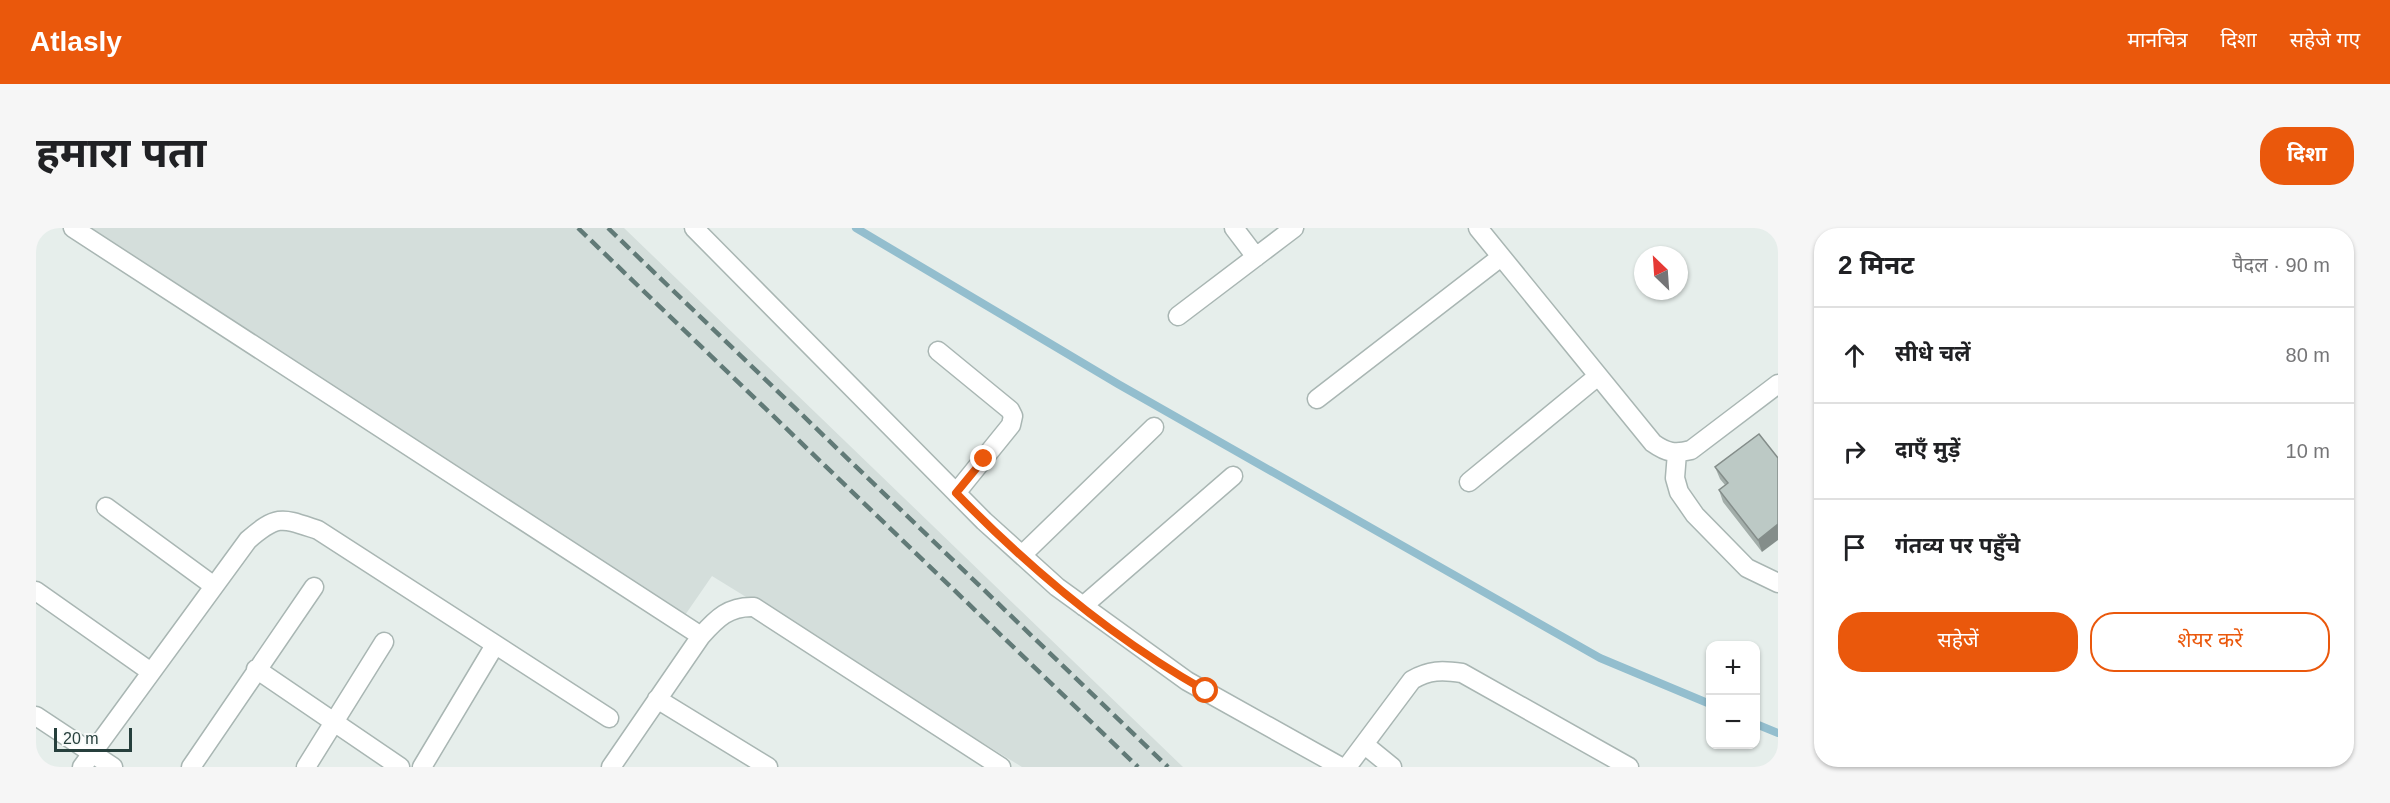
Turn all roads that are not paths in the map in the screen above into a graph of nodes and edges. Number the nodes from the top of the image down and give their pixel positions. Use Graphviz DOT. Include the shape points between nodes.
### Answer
graph roads {
  1 [pos="73,228"];
  2 [pos="694,228"];
  3 [pos="1234,228"];
  4 [pos="1294,228"];
  5 [pos="1478,228"];
  6 [pos="1256,257"];
  7 [pos="1501,257"];
  8 [pos="1178,316"];
  9 [pos="938,351"];
  10 [pos="1598,376"];
  11 [pos="1778,384"];
  12 [pos="1317,399"];
  13 [pos="1154,427"];
  14 [pos="1677,453"];
  15 [pos="1233,476"];
  16 [pos="1469,482"];
  17 [pos="956,493"];
  18 [pos="106,507"];
  19 [pos="1022,555"];
  20 [pos="1778,583"];
  21 [pos="214,586"];
  22 [pos="314,587"];
  23 [pos="36,591"];
  24 [pos="1083,606"];
  25 [pos="701,636"];
  26 [pos="384,642"];
  27 [pos="495,645"];
  28 [pos="256,669"];
  29 [pos="151,672"];
  30 [pos="657,699"];
  31 [pos="36,716"];
  32 [pos="609,718"];
  33 [pos="334,722"];
  34 [pos="1365,745"];
  35 [pos="87,760"];
  36 [pos="113,767"];
  37 [pos="191,767"];
  38 [pos="306,767"];
  39 [pos="400,767"];
  40 [pos="422,767"];
  41 [pos="611,767"];
  42 [pos="768,767"];
  43 [pos="1001,767"];
  44 [pos="1341,767"];
  45 [pos="1347,767"];
  46 [pos="1392,767"];
  47 [pos="1629,767"];
  1 -- 25 [label="street"];
  2 -- 17 [label="street"];
  3 -- 6 [label="street"];
  4 -- 6 [label="street"];
  5 -- 7 [label="street"];
  6 -- 8 [label="street"];
  7 -- 10 [label="street"];
  7 -- 12 [label="street"];
  9 -- 17 [label="street" via="1010,410 1013,417"];
  10 -- 14 [label="street" via="1653,443 1665,452"];
  10 -- 16 [label="street"];
  11 -- 14 [label="street" via="1691,450"];
  13 -- 19 [label="street"];
  14 -- 20 [label="street" via="1675,478 1679,492 1695,514 1747,568"];
  15 -- 24 [label="street"];
  17 -- 19 [label="street"];
  18 -- 21 [label="street"];
  19 -- 24 [label="street"];
  21 -- 27 [label="street" via="248,540 268,522 289,520 318,530"];
  21 -- 29 [label="street"];
  22 -- 28 [label="street"];
  23 -- 29 [label="street"];
  24 -- 44 [label="street" via="1187,681"];
  25 -- 30 [label="street"];
  25 -- 43 [label="street" via="728,610 754,607"];
  26 -- 33 [label="street"];
  27 -- 32 [label="street"];
  27 -- 40 [label="street"];
  28 -- 33 [label="street"];
  28 -- 37 [label="street"];
  29 -- 35 [label="street"];
  30 -- 41 [label="street"];
  30 -- 42 [label="street"];
  31 -- 35 [label="street"];
  33 -- 38 [label="street"];
  33 -- 39 [label="street"];
  34 -- 45 [label="street"];
  34 -- 46 [label="street"];
  34 -- 47 [label="street" via="1412,680 1442,670 1462,673"];
  35 -- 36 [label="street"];
}
